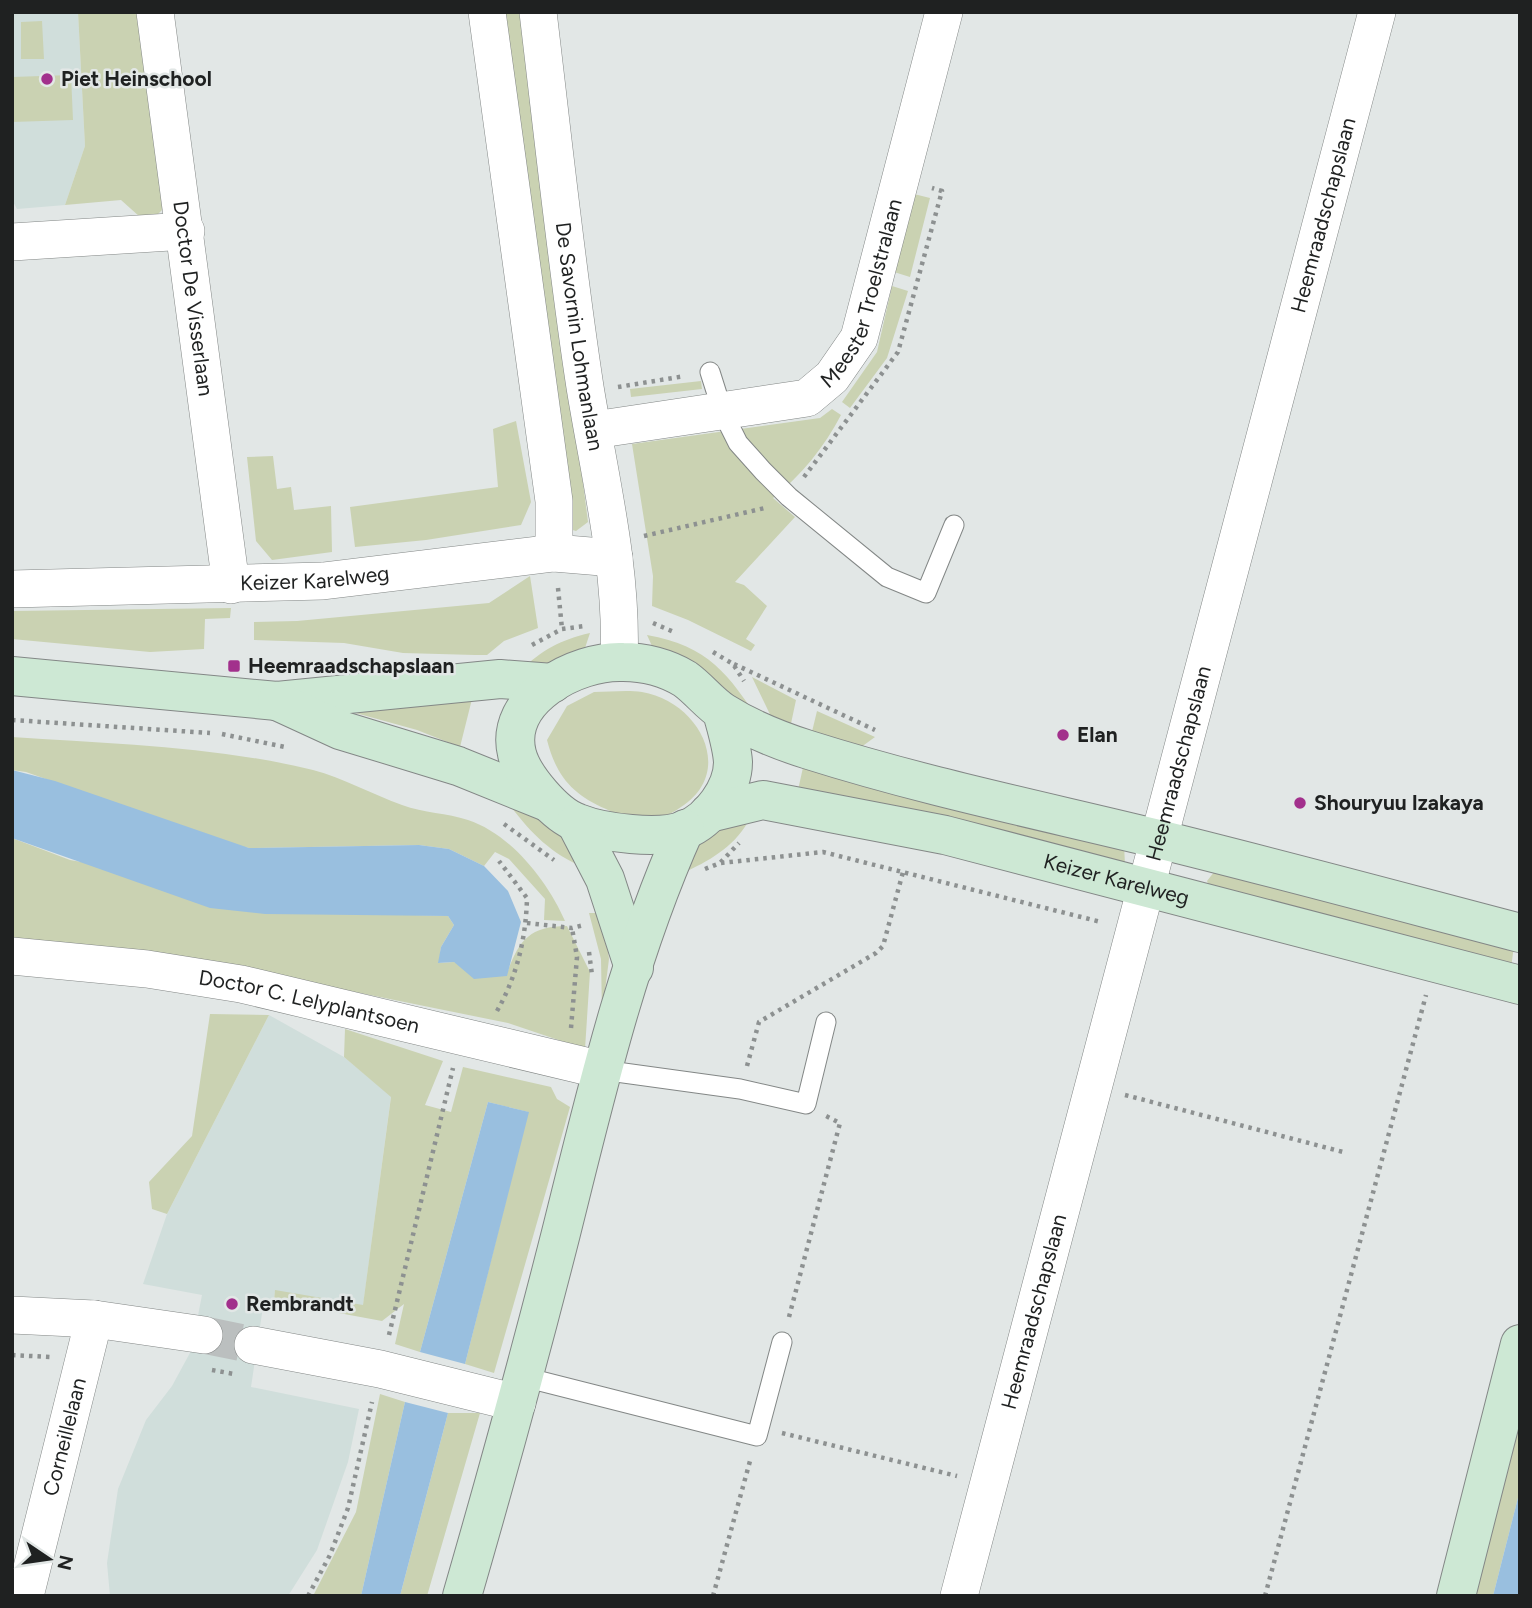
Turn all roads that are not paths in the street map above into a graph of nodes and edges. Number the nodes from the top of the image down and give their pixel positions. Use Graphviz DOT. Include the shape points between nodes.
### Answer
graph roads {
  1 [pos="155,12"];
  2 [pos="487,12"];
  3 [pos="538,12"];
  4 [pos="944,12"];
  5 [pos="1377,12"];
  6 [pos="186,231"];
  7 [pos="12,242"];
  8 [pos="710,372"];
  9 [pos="723,413"];
  10 [pos="594,430"];
  11 [pos="954,525"];
  12 [pos="554,553"];
  13 [pos="614,558"];
  14 [pos="231,586"];
  15 [pos="12,589"];
  16 [pos="619,661"];
  17 [pos="12,676"];
  18 [pos="553,683"];
  19 [pos="277,701"];
  20 [pos="722,712"];
  21 [pos="561,813"];
  22 [pos="697,821"];
  23 [pos="1158,839"];
  24 [pos="1146,887"];
  25 [pos="1520,933"];
  26 [pos="12,956"];
  27 [pos="634,968"];
  28 [pos="1520,985"];
  29 [pos="826,1022"];
  30 [pos="584,1065"];
  31 [pos="12,1315"];
  32 [pos="94,1319"];
  33 [pos="782,1342"];
  34 [pos="1520,1344"];
  35 [pos="203,1351"];
  36 [pos="245,1360"];
  37 [pos="521,1390"];
  38 [pos="25,1596"];
  39 [pos="462,1596"];
  40 [pos="959,1596"];
  41 [pos="1456,1596"];
  1 -- 6 [label="street, Doctor De Visserlaan"];
  2 -- 12 [label="street" via="554,501"];
  3 -- 10 [label="street, De Savornin Lohmanlaan"];
  4 -- 9 [label="street, Meester Troelstralaan" via="859,338 832,377 807,398"];
  5 -- 23 [label="street, Heemraadschapslaan"];
  6 -- 7 [label="street"];
  6 -- 14 [label="street, Doctor De Visserlaan"];
  8 -- 9 [label="lane"];
  9 -- 10 [label="street, Meester Troelstralaan"];
  9 -- 11 [label="lane" via="738,443 789,497 887,577 926,593"];
  10 -- 13 [label="street, De Savornin Lohmanlaan"];
  12 -- 13 [label="street, Keizer Karelweg"];
  12 -- 14 [label="street, Keizer Karelweg" via="323,581"];
  13 -- 16 [label="street, De Savornin Lohmanlaan" via="621,622"];
  14 -- 15 [label="street, Keizer Karelweg"];
  16 -- 18 [label="main road" via="579,670"];
  16 -- 20 [label="main road" via="654,665 685,680"];
  17 -- 19 [label="main road"];
  18 -- 19 [label="main road" via="500,679"];
  18 -- 21 [label="main road" via="527,704 515,731 517,756"];
  19 -- 21 [label="main road" via="340,730 458,766"];
  20 -- 22 [label="main road" via="733,763 726,792"];
  20 -- 23 [label="main road" via="771,737 880,772"];
  21 -- 22 [label="main road" via="648,835"];
  21 -- 27 [label="main road" via="605,879"];
  22 -- 24 [label="main road, Keizer Karelweg" via="763,800 944,835"];
  22 -- 27 [label="main road" via="652,905"];
  23 -- 24 [label="street, Heemraadschapslaan"];
  23 -- 25 [label="main road"];
  24 -- 28 [label="main road, Keizer Karelweg"];
  24 -- 40 [label="street, Heemraadschapslaan"];
  26 -- 30 [label="street, Doctor C. Lelyplantsoen" via="241,984"];
  27 -- 30 [label="main road"];
  29 -- 30 [label="lane" via="806,1104"];
  30 -- 37 [label="main road"];
  31 -- 32 [label="street"];
  32 -- 35 [label="street"];
  32 -- 38 [label="street, Corneillelaan"];
  33 -- 37 [label="lane" via="758,1432"];
  34 -- 41 [label="main road"];
  36 -- 37 [label="street" via="380,1368"];
  37 -- 39 [label="main road"];
}
